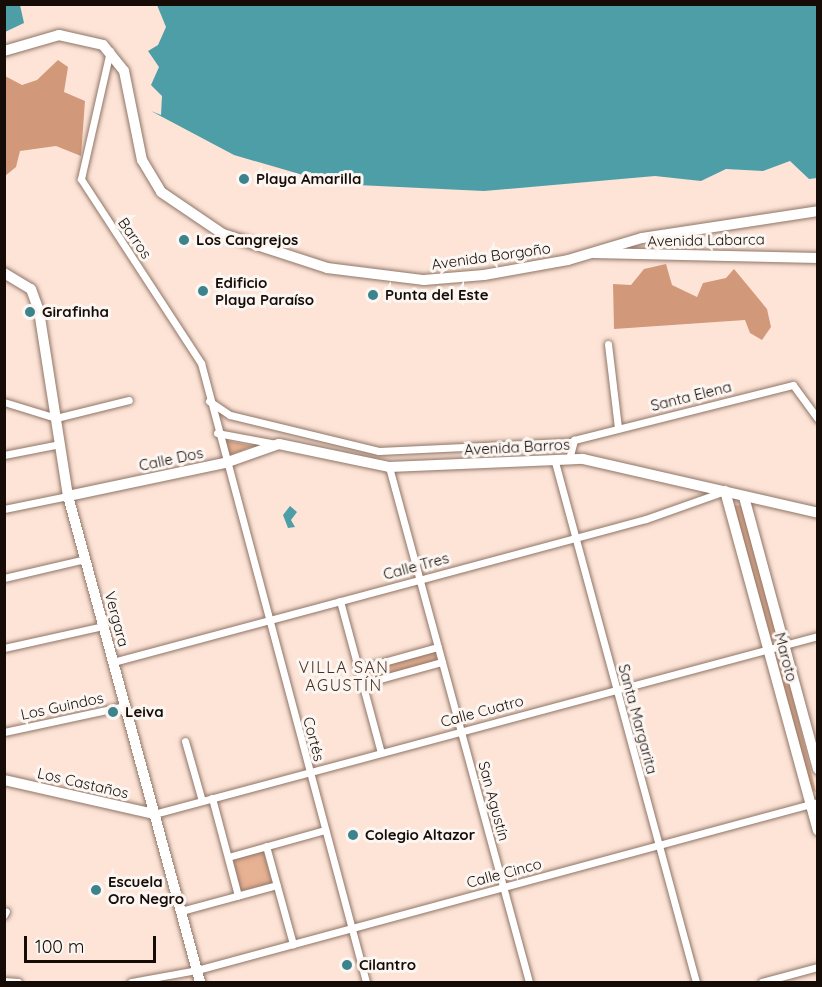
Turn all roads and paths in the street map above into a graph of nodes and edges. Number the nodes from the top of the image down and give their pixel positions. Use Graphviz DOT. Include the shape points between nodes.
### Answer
graph roads {
  1 [pos="4,51"];
  2 [pos="110,51"];
  3 [pos="818,211"];
  4 [pos="594,254"];
  5 [pos="818,258"];
  6 [pos="4,273"];
  7 [pos="608,344"];
  8 [pos="129,400"];
  9 [pos="209,401"];
  10 [pos="4,402"];
  11 [pos="56,418"];
  12 [pos="818,419"];
  13 [pos="618,428"];
  14 [pos="217,433"];
  15 [pos="570,442"];
  16 [pos="60,444"];
  17 [pos="279,444"];
  18 [pos="4,455"];
  19 [pos="569,459"];
  20 [pos="555,462"];
  21 [pos="225,463"];
  22 [pos="389,467"];
  23 [pos="725,491"];
  24 [pos="68,496"];
  25 [pos="744,497"];
  26 [pos="4,509"];
  27 [pos="818,513"];
  28 [pos="575,538"];
  29 [pos="85,560"];
  30 [pos="4,578"];
  31 [pos="420,579"];
  32 [pos="340,601"];
  33 [pos="267,620"];
  34 [pos="103,626"];
  35 [pos="818,636"];
  36 [pos="784,645"];
  37 [pos="438,647"];
  38 [pos="4,648"];
  39 [pos="768,650"];
  40 [pos="113,662"];
  41 [pos="442,662"];
  42 [pos="358,669"];
  43 [pos="362,684"];
  44 [pos="617,691"];
  45 [pos="125,706"];
  46 [pos="461,731"];
  47 [pos="4,732"];
  48 [pos="185,741"];
  49 [pos="381,753"];
  50 [pos="818,769"];
  51 [pos="309,772"];
  52 [pos="4,780"];
  53 [pos="212,798"];
  54 [pos="202,801"];
  55 [pos="814,802"];
  56 [pos="154,814"];
  57 [pos="325,830"];
  58 [pos="818,831"];
  59 [pos="659,845"];
  60 [pos="266,846"];
  61 [pos="228,856"];
  62 [pos="277,885"];
  63 [pos="503,887"];
  64 [pos="238,896"];
  65 [pos="181,911"];
  66 [pos="351,928"];
  67 [pos="293,944"];
  68 [pos="818,968"];
  69 [pos="197,970"];
  70 [pos="4,981"];
  71 [pos="18,982"];
  72 [pos="130,982"];
  73 [pos="200,982"];
  74 [pos="366,982"];
  75 [pos="529,982"];
  76 [pos="696,982"];
  77 [pos="762,982"];
  1 -- 2 [label="street" via="58,35 87,37"];
  2 -- 4 [label="street, Avenida Borgoño" via="124,71 142,160 154,184 198,221 250,246 327,268 424,280 514,271"];
  2 -- 9 [label="street, Barros" via="81,179 197,353"];
  3 -- 4 [label="street, Avenida Borgoño" via="672,233"];
  4 -- 5 [label="street, Avenida Labarca"];
  6 -- 11 [label="street, Vergara" via="35,295"];
  7 -- 13 [label="street"];
  8 -- 11 [label="street"];
  9 -- 14 [label="street, Barros"];
  9 -- 15 [label="street, Avenida Barros" via="230,415 380,451"];
  10 -- 11 [label="street"];
  11 -- 16 [label="street, Vergara"];
  12 -- 13 [label="street, Santa Elena" via="793,385"];
  13 -- 15 [label="street, Santa Elena"];
  14 -- 17 [label="street, Avenida Barros"];
  14 -- 21 [label="street, Cortés"];
  15 -- 19 [label="street"];
  16 -- 18 [label="street"];
  16 -- 24 [label="street, Vergara"];
  17 -- 21 [label="street, Calle Dos"];
  17 -- 22 [label="street, Avenida Barros"];
  19 -- 20 [label="street, Avenida Barros"];
  19 -- 23 [label="street, Avenida Barros"];
  20 -- 22 [label="street, Avenida Barros"];
  20 -- 28 [label="street, Santa Margarita"];
  21 -- 24 [label="street, Calle Dos"];
  21 -- 33 [label="street, Cortés"];
  22 -- 31 [label="street, San Agustín"];
  23 -- 25 [label="street, Avenida Barros"];
  23 -- 28 [label="street, Calle Tres"];
  23 -- 39 [label="street, Maroto"];
  24 -- 26 [label="street"];
  24 -- 29 [label="street, Vergara"];
  25 -- 27 [label="street, Avenida Barros"];
  25 -- 36 [label="street, Maroto"];
  28 -- 31 [label="street, Calle Tres"];
  28 -- 44 [label="street, Santa Margarita"];
  29 -- 30 [label="street"];
  29 -- 34 [label="street, Vergara"];
  31 -- 32 [label="street, Calle Tres"];
  31 -- 37 [label="street, San Agustín"];
  32 -- 33 [label="street, Calle Tres"];
  32 -- 42 [label="street"];
  33 -- 40 [label="street, Calle Tres"];
  33 -- 51 [label="street, Cortés"];
  34 -- 38 [label="street"];
  34 -- 40 [label="street, Vergara"];
  35 -- 36 [label="street, Calle Cuatro"];
  36 -- 39 [label="street, Calle Cuatro"];
  36 -- 50 [label="street, Maroto"];
  37 -- 41 [label="street, San Agustín"];
  37 -- 42 [label="street"];
  39 -- 44 [label="street, Calle Cuatro"];
  39 -- 55 [label="street, Maroto"];
  40 -- 45 [label="street, Vergara"];
  41 -- 43 [label="street"];
  41 -- 46 [label="street, San Agustín"];
  42 -- 43 [label="street"];
  43 -- 49 [label="street"];
  44 -- 46 [label="street, Calle Cuatro"];
  44 -- 59 [label="street, Santa Margarita"];
  45 -- 47 [label="street, Los Guindos"];
  45 -- 56 [label="street, Vergara"];
  46 -- 49 [label="street, Calle Cuatro"];
  46 -- 63 [label="street, San Agustín"];
  48 -- 54 [label="street"];
  49 -- 51 [label="street, Calle Cuatro"];
  51 -- 53 [label="street, Calle Cuatro"];
  51 -- 57 [label="street, Cortés"];
  52 -- 56 [label="street, Los Castaños"];
  53 -- 54 [label="street, Calle Cuatro"];
  53 -- 61 [label="street"];
  54 -- 56 [label="street, Calle Cuatro"];
  55 -- 58 [label="street, Maroto"];
  55 -- 59 [label="street, Calle Cinco"];
  56 -- 65 [label="street, Vergara"];
  57 -- 60 [label="street"];
  57 -- 66 [label="street, Cortés"];
  59 -- 63 [label="street, Calle Cinco"];
  59 -- 76 [label="street, Santa Margarita"];
  60 -- 61 [label="street"];
  60 -- 62 [label="street"];
  61 -- 64 [label="street"];
  62 -- 64 [label="street"];
  62 -- 67 [label="street"];
  63 -- 66 [label="street, Calle Cinco"];
  63 -- 75 [label="street, San Agustín"];
  64 -- 65 [label="street"];
  65 -- 69 [label="street, Vergara"];
  66 -- 67 [label="street, Calle Cinco"];
  66 -- 74 [label="street, Cortés"];
  67 -- 69 [label="street, Calle Cinco"];
  68 -- 77 [label="street"];
  69 -- 72 [label="street, Calle Cinco"];
  69 -- 73 [label="street, Vergara"];
  70 -- 71 [label="street"];
}
